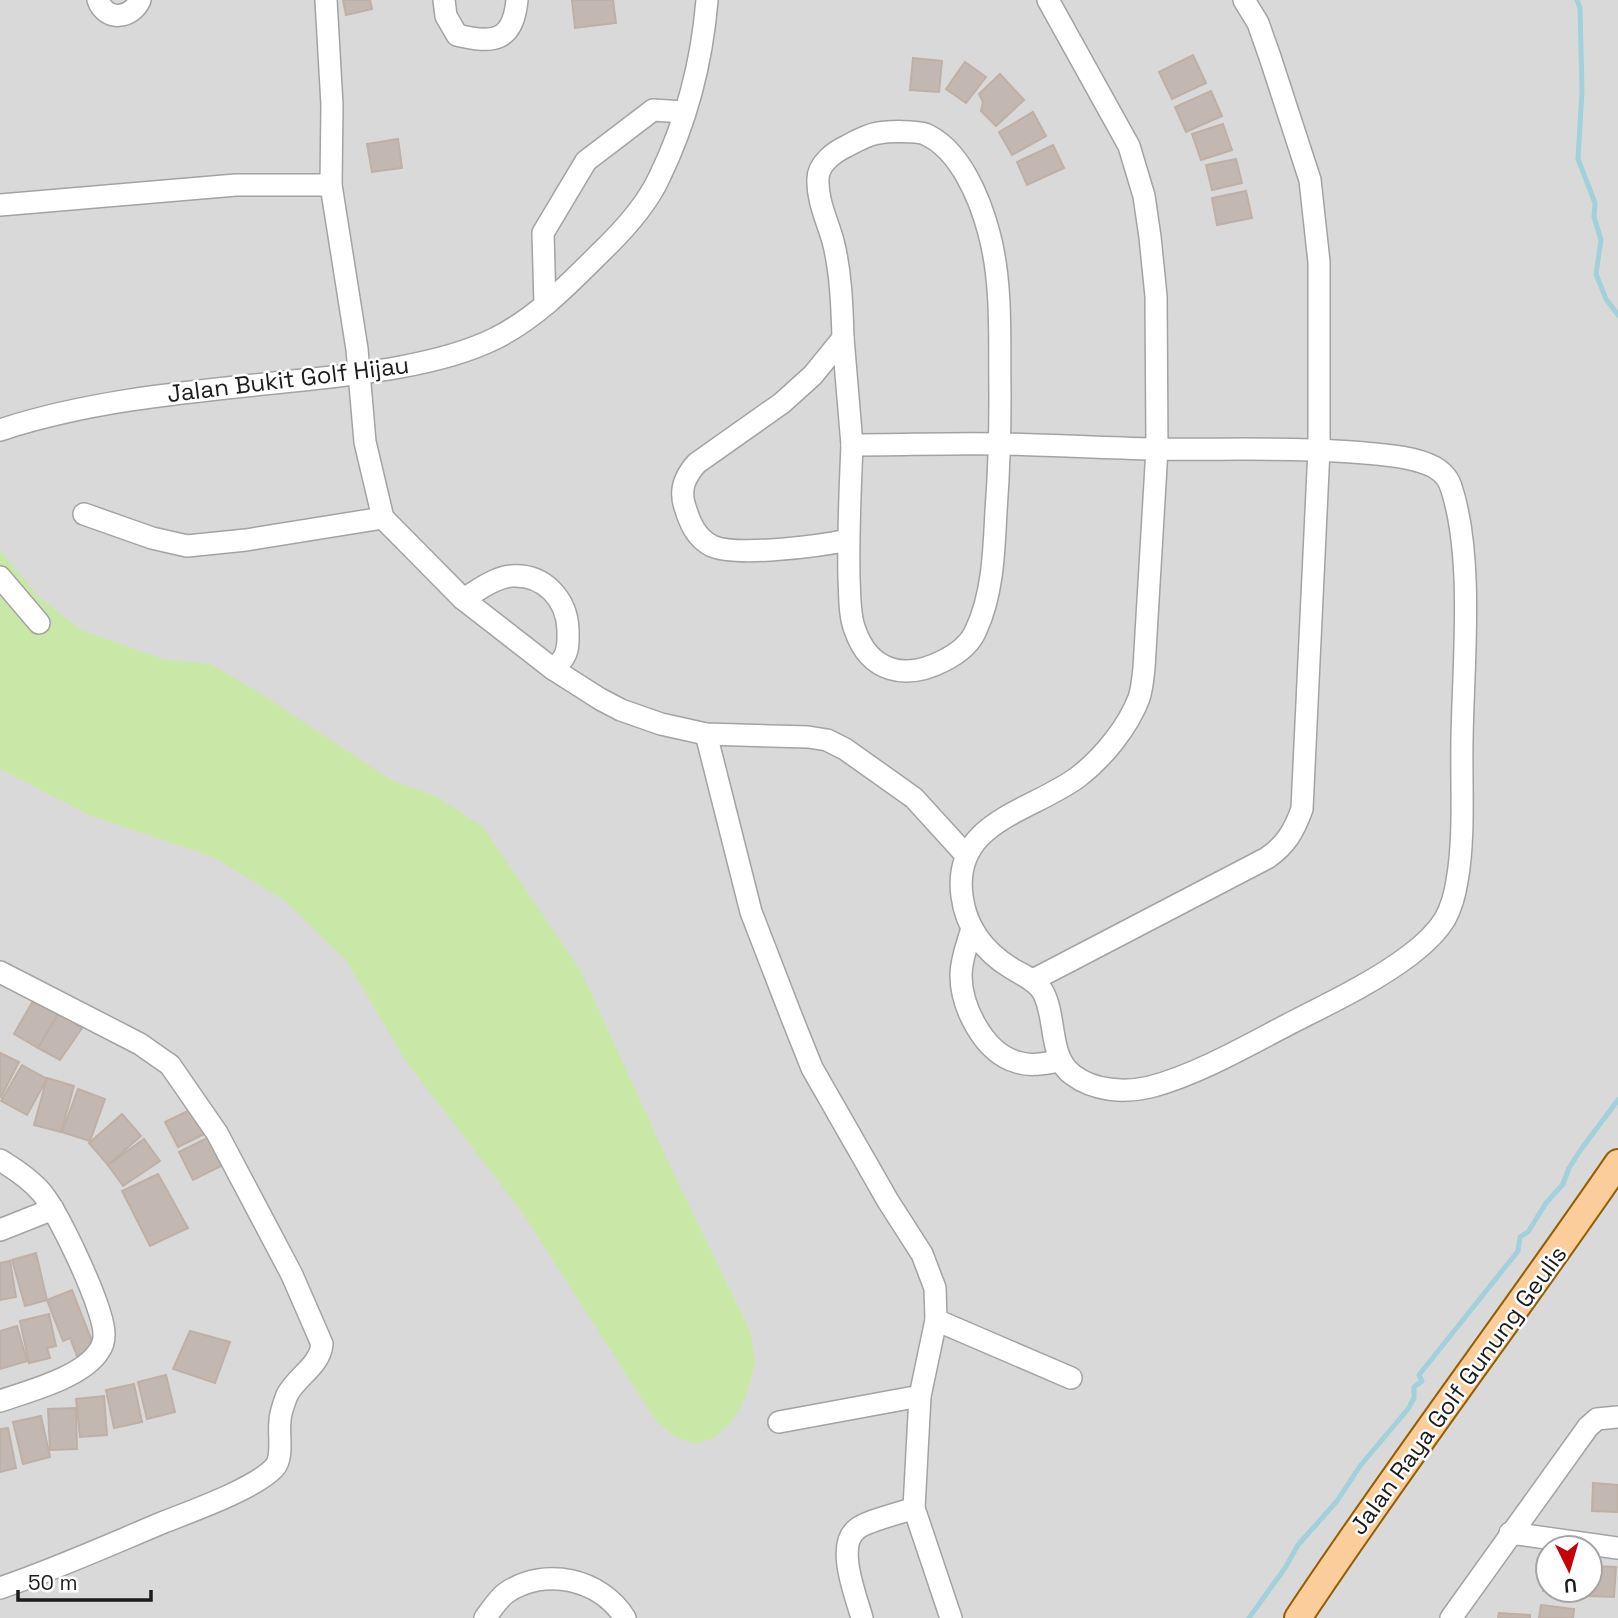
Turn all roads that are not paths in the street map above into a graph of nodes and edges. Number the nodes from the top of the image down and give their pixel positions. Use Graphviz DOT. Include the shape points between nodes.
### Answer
graph roads {
  1 [pos="99,0"];
  2 [pos="140,0"];
  3 [pos="326,0"];
  4 [pos="444,0"];
  5 [pos="517,0"];
  6 [pos="706,0"];
  7 [pos="1048,0"];
  8 [pos="1244,0"];
  9 [pos="684,112"];
  10 [pos="331,185"];
  11 [pos="0,205"];
  12 [pos="545,305"];
  13 [pos="843,338"];
  14 [pos="359,374"];
  15 [pos="0,429"];
  16 [pos="1000,444"];
  17 [pos="852,445"];
  18 [pos="1157,449"];
  19 [pos="1319,449"];
  20 [pos="84,514"];
  21 [pos="383,518"];
  22 [pos="848,540"];
  23 [pos="0,578"];
  24 [pos="463,599"];
  25 [pos="39,623"];
  26 [pos="553,669"];
  27 [pos="706,734"];
  28 [pos="965,855"];
  29 [pos="972,928"];
  30 [pos="0,972"];
  31 [pos="1033,980"];
  32 [pos="1060,1061"];
  33 [pos="0,1160"];
  34 [pos="1618,1163"];
  35 [pos="53,1209"];
  36 [pos="0,1230"];
  37 [pos="936,1320"];
  38 [pos="1071,1378"];
  39 [pos="920,1396"];
  40 [pos="0,1401"];
  41 [pos="1618,1417"];
  42 [pos="779,1422"];
  43 [pos="914,1508"];
  44 [pos="1510,1533"];
  45 [pos="1618,1548"];
  46 [pos="0,1588"];
  47 [pos="485,1618"];
  48 [pos="625,1618"];
  49 [pos="862,1618"];
  50 [pos="951,1618"];
  51 [pos="1298,1618"];
  52 [pos="1451,1618"];
  1 -- 2 [label="street" via="101,8 117,16 136,9"];
  3 -- 10 [label="street"];
  4 -- 5 [label="street" via="446,16 457,35 482,41 496,38 512,24"];
  6 -- 9 [label="street, Jalan Bukit Golf Hijau" via="695,80"];
  7 -- 18 [label="street" via="1129,146 1144,196 1156,296"];
  8 -- 19 [label="street" via="1258,23 1310,180 1319,262"];
  9 -- 12 [label="street, Jalan Bukit Golf Hijau" via="659,180 622,232"];
  9 -- 12 [label="street" via="653,110 586,161 543,233"];
  10 -- 11 [label="street" via="236,185"];
  10 -- 14 [label="street"];
  12 -- 14 [label="street, Jalan Bukit Golf Hijau" via="494,339 460,352"];
  13 -- 16 [label="street" via="840,283 817,176 826,160 877,133 923,133 963,171 990,235 999,321"];
  13 -- 17 [label="street"];
  13 -- 22 [label="street" via="813,375 782,402 697,463 683,485 682,501 690,526 714,546 773,549"];
  14 -- 15 [label="street, Jalan Bukit Golf Hijau" via="122,400"];
  14 -- 21 [label="street" via="365,442"];
  16 -- 17 [label="street"];
  16 -- 18 [label="street"];
  16 -- 22 [label="street" via="994,551 986,599 976,632 956,654 926,669 900,671 879,665 867,653 854,629"];
  17 -- 22 [label="street"];
  18 -- 19 [label="street"];
  18 -- 28 [label="street" via="1140,696 1089,768 977,836"];
  19 -- 31 [label="street" via="1302,809 1293,833 1266,858"];
  19 -- 32 [label="street" via="1426,463 1450,482 1464,589 1460,851 1450,907 1431,935 1392,967 1248,1045 1173,1079 1127,1091 1103,1088 1069,1073"];
  20 -- 21 [label="street" via="187,546"];
  21 -- 24 [label="street"];
  23 -- 25 [label="street"];
  24 -- 26 [label="street"];
  24 -- 26 [label="street" via="509,576 542,582 559,600 568,621 565,657"];
  26 -- 27 [label="street" via="621,710"];
  27 -- 28 [label="street" via="827,740 914,798"];
  27 -- 37 [label="street" via="751,912 773,971 813,1068 922,1254 935,1288"];
  28 -- 29 [label="street" via="962,900"];
  29 -- 31 [label="street" via="996,959"];
  29 -- 32 [label="street" via="961,975 968,1013 983,1036 1014,1062"];
  30 -- 46 [label="street" via="140,1044 170,1065 217,1133 292,1275 322,1344 321,1354 286,1398 274,1468 244,1488 197,1509"];
  31 -- 32 [label="street" via="1048,1007"];
  33 -- 35 [label="street" via="41,1191"];
  34 -- 51 [label="main road, Jalan Raya Golf Gunung Geulis"];
  35 -- 36 [label="street"];
  35 -- 40 [label="street" via="97,1304 104,1336 101,1348 78,1370"];
  37 -- 38 [label="street"];
  37 -- 39 [label="street"];
  39 -- 42 [label="street"];
  39 -- 43 [label="street"];
  41 -- 44 [label="street" via="1597,1419 1588,1427"];
  43 -- 49 [label="street" via="857,1528 848,1540 846,1555"];
  43 -- 50 [label="street"];
  44 -- 45 [label="street"];
  44 -- 52 [label="street"];
  47 -- 48 [label="street" via="506,1594 536,1580 573,1580 591,1586"];
}
